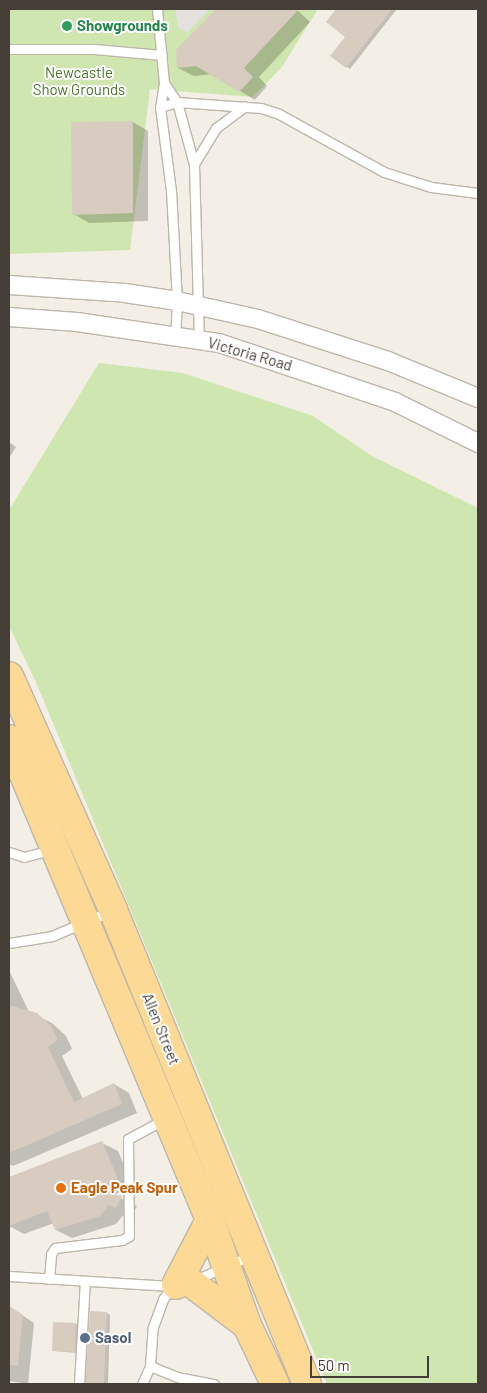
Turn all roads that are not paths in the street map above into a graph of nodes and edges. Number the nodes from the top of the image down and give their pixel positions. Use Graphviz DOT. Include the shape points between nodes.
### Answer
graph roads {
  1 [pos="157,9"];
  2 [pos="9,49"];
  3 [pos="162,55"];
  4 [pos="164,83"];
  5 [pos="177,102"];
  6 [pos="245,106"];
  7 [pos="160,107"];
  8 [pos="194,164"];
  9 [pos="478,193"];
  10 [pos="9,285"];
  11 [pos="178,301"];
  12 [pos="200,306"];
  13 [pos="9,317"];
  14 [pos="175,336"];
  15 [pos="199,340"];
  16 [pos="478,398"];
  17 [pos="478,443"];
  18 [pos="9,676"];
  19 [pos="9,739"];
  20 [pos="68,841"];
  21 [pos="9,852"];
  22 [pos="113,910"];
  23 [pos="88,924"];
  24 [pos="9,943"];
  25 [pos="164,1036"];
  26 [pos="139,1047"];
  27 [pos="168,1118"];
  28 [pos="210,1220"];
  29 [pos="252,1255"];
  30 [pos="228,1268"];
  31 [pos="9,1276"];
  32 [pos="49,1279"];
  33 [pos="85,1281"];
  34 [pos="179,1285"];
  35 [pos="247,1325"];
  36 [pos="150,1366"];
  37 [pos="176,1381"];
  38 [pos="79,1384"];
  39 [pos="136,1384"];
  40 [pos="142,1384"];
  41 [pos="214,1384"];
  42 [pos="275,1384"];
  43 [pos="307,1384"];
  1 -- 3 [label="lane"];
  2 -- 3 [label="lane" via="84,49"];
  3 -- 4 [label="lane"];
  4 -- 5 [label="lane"];
  4 -- 7 [label="lane"];
  5 -- 6 [label="lane"];
  5 -- 7 [label="lane"];
  5 -- 8 [label="lane"];
  6 -- 8 [label="lane" via="216,128"];
  6 -- 9 [label="lane" via="280,114 384,172 431,186"];
  7 -- 11 [label="lane" via="171,190"];
  8 -- 12 [label="lane"];
  10 -- 11 [label="street" via="125,293"];
  11 -- 12 [label="street"];
  11 -- 14 [label="lane"];
  12 -- 15 [label="lane"];
  12 -- 16 [label="street" via="328,339"];
  13 -- 14 [label="street, Victoria Road" via="77,322"];
  14 -- 15 [label="street, Victoria Road"];
  15 -- 17 [label="street, Victoria Road" via="293,366 395,402"];
  18 -- 20 [label="main road, Allen Street"];
  19 -- 20 [label="main road, Allen Street"];
  20 -- 21 [label="lane" via="24,857"];
  20 -- 22 [label="main road, Allen Street"];
  20 -- 23 [label="main road, Allen Street"];
  22 -- 23 [label="lane"];
  22 -- 25 [label="main road, Allen Street"];
  23 -- 24 [label="lane" via="52,936"];
  23 -- 26 [label="main road, Allen Street"];
  25 -- 26 [label="main road"];
  25 -- 29 [label="main road, Allen Street"];
  26 -- 27 [label="main road, Allen Street"];
  27 -- 28 [label="main road, Allen Street"];
  27 -- 32 [label="lane" via="128,1139 129,1236 122,1240 55,1248"];
  28 -- 30 [label="main road, Allen Street"];
  28 -- 34 [label="main road"];
  29 -- 30 [label="lane"];
  29 -- 43 [label="main road, Allen Street"];
  30 -- 34 [label="lane"];
  30 -- 35 [label="main road, Allen Street"];
  31 -- 32 [label="lane"];
  32 -- 33 [label="lane"];
  33 -- 34 [label="lane"];
  33 -- 38 [label="lane"];
  34 -- 35 [label="main road"];
  34 -- 36 [label="lane" via="153,1327"];
  35 -- 42 [label="main road, Allen Street"];
  36 -- 37 [label="lane"];
  36 -- 40 [label="lane"];
  37 -- 41 [label="lane"];
  39 -- 40 [label="lane"];
}
